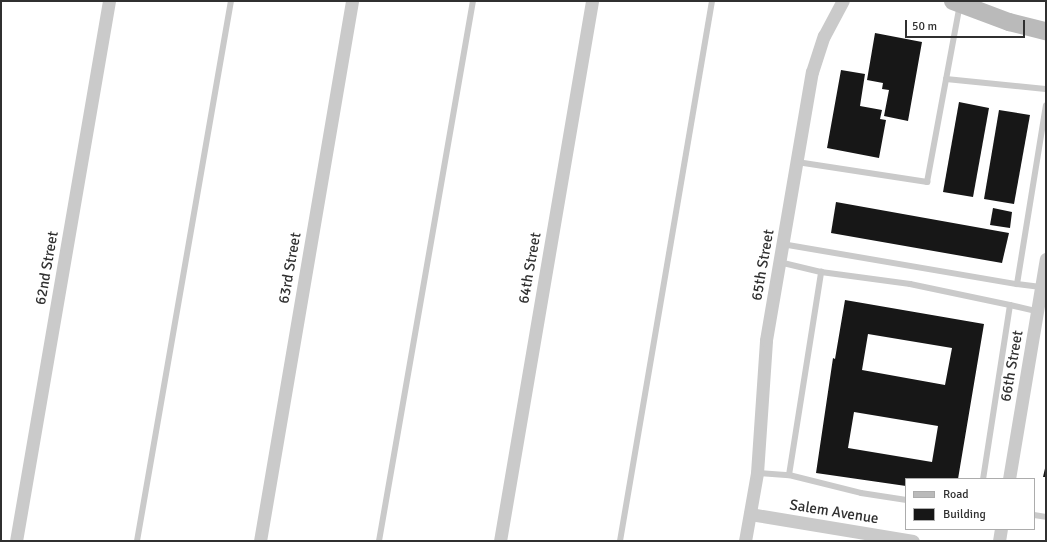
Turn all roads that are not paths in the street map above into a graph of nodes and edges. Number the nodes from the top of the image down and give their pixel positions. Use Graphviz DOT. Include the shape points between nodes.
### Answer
graph roads {
  1 [pos="108,1"];
  2 [pos="231,1"];
  3 [pos="352,1"];
  4 [pos="473,1"];
  5 [pos="592,1"];
  6 [pos="712,1"];
  7 [pos="843,1"];
  8 [pos="957,2"];
  9 [pos="1046,31"];
  10 [pos="946,79"];
  11 [pos="1046,89"];
  12 [pos="1046,105"];
  13 [pos="797,162"];
  14 [pos="782,244"];
  15 [pos="1046,259"];
  16 [pos="779,262"];
  17 [pos="821,272"];
  18 [pos="1017,284"];
  19 [pos="1044,288"];
  20 [pos="1010,305"];
  21 [pos="1037,310"];
  22 [pos="757,473"];
  23 [pos="789,475"];
  24 [pos="983,478"];
  25 [pos="1009,478"];
  26 [pos="905,500"];
  27 [pos="750,514"];
  28 [pos="1035,515"];
  29 [pos="1046,518"];
  30 [pos="1000,530"];
  31 [pos="867,537"];
  32 [pos="16,541"];
  33 [pos="137,541"];
  34 [pos="260,541"];
  35 [pos="379,541"];
  36 [pos="500,541"];
  37 [pos="620,541"];
  38 [pos="745,541"];
  39 [pos="913,541"];
  40 [pos="998,541"];
  1 -- 32 [label="street, 62nd Street"];
  2 -- 33 [label="lane"];
  3 -- 34 [label="street, 63rd Street"];
  4 -- 35 [label="lane"];
  5 -- 36 [label="street, 64th Street"];
  6 -- 37 [label="lane"];
  7 -- 13 [label="street, 65th Street" via="824,36 812,72"];
  8 -- 9 [label="main road" via="1008,22"];
  8 -- 10 [label="lane"];
  10 -- 11 [label="lane"];
  10 -- 13 [label="lane" via="927,182"];
  12 -- 18 [label="lane"];
  13 -- 14 [label="street, 65th Street"];
  14 -- 16 [label="street, 65th Street"];
  14 -- 18 [label="lane"];
  15 -- 19 [label="street, 66th Street"];
  16 -- 17 [label="lane"];
  16 -- 22 [label="street, 65th Street" via="766,340"];
  17 -- 20 [label="lane" via="910,284"];
  17 -- 23 [label="lane"];
  18 -- 19 [label="lane"];
  19 -- 21 [label="street, 66th Street"];
  20 -- 21 [label="lane"];
  20 -- 24 [label="lane"];
  21 -- 25 [label="street, 66th Street"];
  22 -- 23 [label="lane"];
  22 -- 27 [label="street, 65th Street"];
  23 -- 26 [label="lane" via="861,493"];
  27 -- 31 [label="street, Salem Avenue"];
  27 -- 38 [label="street, 65th Street"];
  28 -- 29 [label="lane"];
  30 -- 40 [label="street"];
  31 -- 39 [label="street, Salem Avenue"];
}
